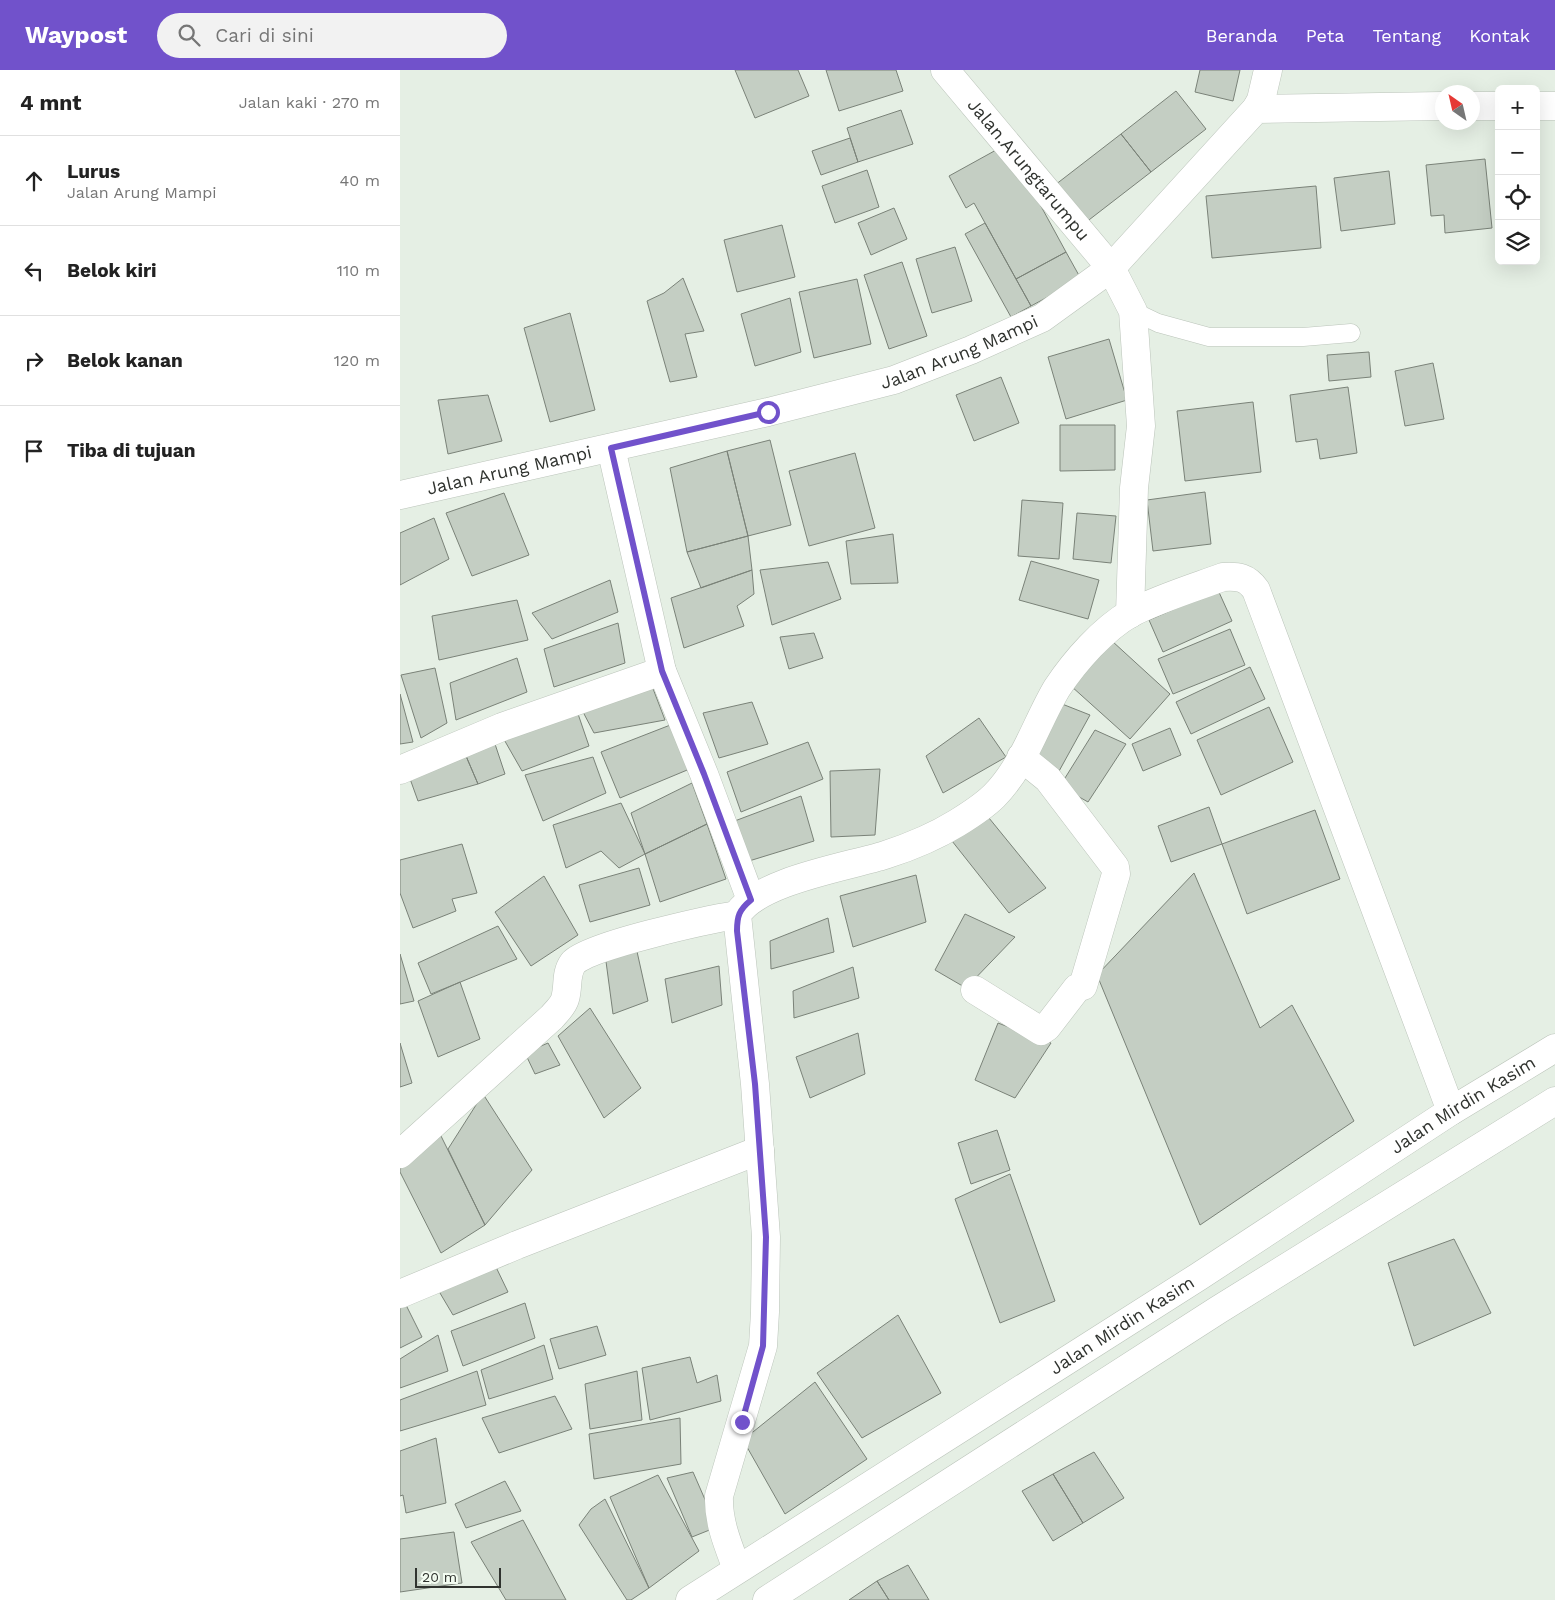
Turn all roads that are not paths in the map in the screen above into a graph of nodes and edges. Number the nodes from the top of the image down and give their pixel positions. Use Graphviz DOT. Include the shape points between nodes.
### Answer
graph roads {
  1 [pos="945,70"];
  2 [pos="1268,70"];
  3 [pos="1435,106"];
  4 [pos="1480,106"];
  5 [pos="1495,106"];
  6 [pos="1540,106"];
  7 [pos="1555,106"];
  8 [pos="1256,109"];
  9 [pos="1111,268"];
  10 [pos="1133,311"];
  11 [pos="1351,333"];
  12 [pos="611,448"];
  13 [pos="400,494"];
  14 [pos="1130,614"];
  15 [pos="662,671"];
  16 [pos="1021,758"];
  17 [pos="400,770"];
  18 [pos="744,908"];
  19 [pos="976,990"];
  20 [pos="1555,1048"];
  21 [pos="1555,1101"];
  22 [pos="1451,1111"];
  23 [pos="760,1150"];
  24 [pos="400,1154"];
  25 [pos="1198,1277"];
  26 [pos="400,1294"];
  27 [pos="1218,1310"];
  28 [pos="737,1569"];
  29 [pos="690,1600"];
  30 [pos="767,1600"];
  1 -- 9 [label="main road, Jalan.Arungtarumpu"];
  2 -- 8 [label="main road"];
  3 -- 8 [label="main road"];
  4 -- 5 [label="main road"];
  6 -- 7 [label="main road"];
  8 -- 9 [label="main road, Jalan Arung Mampi"];
  9 -- 10 [label="main road, Jalan.Arungtarumpu"];
  9 -- 12 [label="main road, Jalan Arung Mampi" via="1042,318 894,380"];
  10 -- 11 [label="lane" via="1158,323 1209,337 1303,337"];
  10 -- 14 [label="main road" via="1141,426 1134,488"];
  12 -- 13 [label="main road, Jalan Arung Mampi"];
  12 -- 15 [label="main road"];
  14 -- 16 [label="main road" via="1078,660 1058,688"];
  14 -- 22 [label="main road" via="1223,577 1237,576 1249,580 1256,590"];
  15 -- 17 [label="main road" via="502,727"];
  15 -- 18 [label="main road" via="704,774"];
  16 -- 18 [label="main road" via="994,796 943,831 886,854 787,883"];
  16 -- 19 [label="main road" via="1048,779 1115,867 1116,874 1082,986 1077,988 1047,1027 1041,1031"];
  18 -- 23 [label="main road"];
  18 -- 24 [label="main road" via="578,958 567,972 568,989 564,1001 552,1017"];
  20 -- 22 [label="main road, Jalan Mirdin Kasim"];
  21 -- 27 [label="main road"];
  22 -- 25 [label="main road, Jalan Mirdin Kasim"];
  23 -- 26 [label="main road"];
  23 -- 28 [label="main road" via="766,1237 763,1346 719,1496 718,1510"];
  25 -- 27 [label="main road"];
  25 -- 28 [label="main road, Jalan Mirdin Kasim"];
  27 -- 30 [label="main road"];
  28 -- 29 [label="main road, Jalan Mirdin Kasim"];
}
